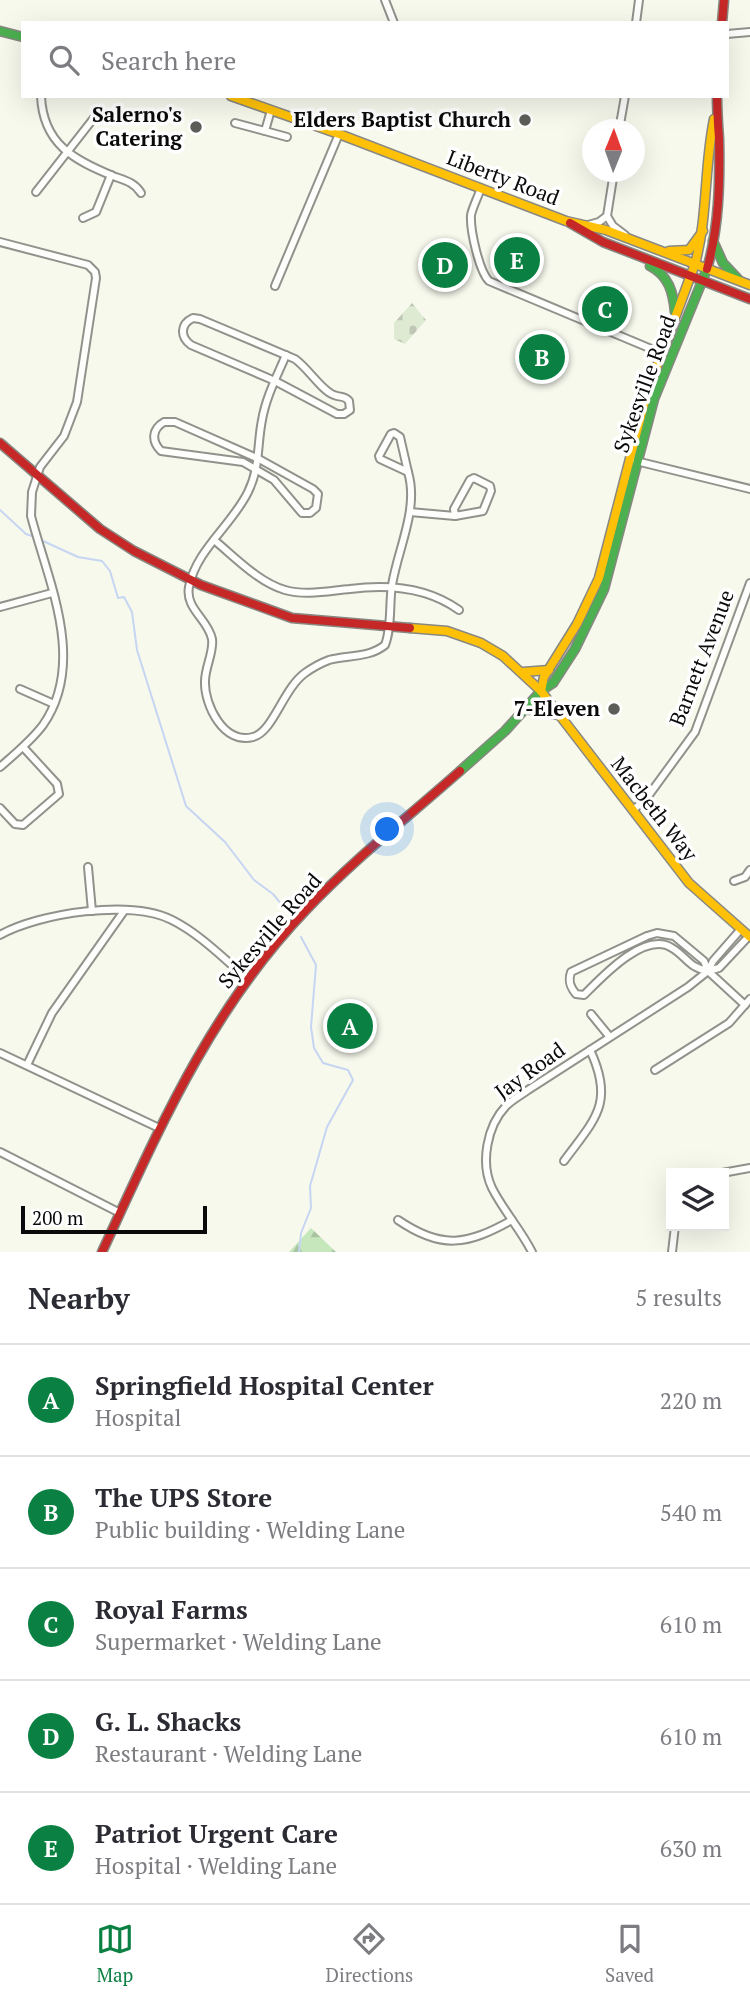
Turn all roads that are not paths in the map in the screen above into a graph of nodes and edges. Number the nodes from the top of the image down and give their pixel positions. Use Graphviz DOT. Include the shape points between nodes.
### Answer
graph roads {
  1 [pos="385,0"];
  2 [pos="639,0"];
  3 [pos="724,0"];
  4 [pos="393,21"];
  5 [pos="636,21"];
  6 [pos="722,21"];
  7 [pos="0,31"];
  8 [pos="750,32"];
  9 [pos="729,34"];
  10 [pos="21,36"];
  11 [pos="41,98"];
  12 [pos="237,98"];
  13 [pos="625,98"];
  14 [pos="717,98"];
  15 [pos="271,110"];
  16 [pos="716,113"];
  17 [pos="97,114"];
  18 [pos="622,119"];
  19 [pos="235,123"];
  20 [pos="265,131"];
  21 [pos="339,134"];
  22 [pos="287,137"];
  23 [pos="67,152"];
  24 [pos="111,175"];
  25 [pos="612,182"];
  26 [pos="481,188"];
  27 [pos="36,192"];
  28 [pos="141,192"];
  29 [pos="607,216"];
  30 [pos="83,218"];
  31 [pos="566,221"];
  32 [pos="588,225"];
  33 [pos="703,231"];
  34 [pos="629,239"];
  35 [pos="713,241"];
  36 [pos="0,242"];
  37 [pos="625,251"];
  38 [pos="660,251"];
  39 [pos="695,264"];
  40 [pos="707,269"];
  41 [pos="691,276"];
  42 [pos="702,281"];
  43 [pos="746,284"];
  44 [pos="275,286"];
  45 [pos="750,299"];
  46 [pos="675,317"];
  47 [pos="661,353"];
  48 [pos="286,355"];
  49 [pos="275,381"];
  50 [pos="0,443"];
  51 [pos="259,459"];
  52 [pos="636,461"];
  53 [pos="257,470"];
  54 [pos="408,472"];
  55 [pos="38,476"];
  56 [pos="750,489"];
  57 [pos="410,512"];
  58 [pos="455,516"];
  59 [pos="214,540"];
  60 [pos="191,579"];
  61 [pos="750,583"];
  62 [pos="392,587"];
  63 [pos="52,593"];
  64 [pos="0,607"];
  65 [pos="459,610"];
  66 [pos="388,627"];
  67 [pos="549,670"];
  68 [pos="523,672"];
  69 [pos="20,689"];
  70 [pos="541,691"];
  71 [pos="54,704"];
  72 [pos="526,709"];
  73 [pos="559,715"];
  74 [pos="23,747"];
  75 [pos="0,767"];
  76 [pos="0,808"];
  77 [pos="632,810"];
  78 [pos="88,867"];
  79 [pos="750,870"];
  80 [pos="734,881"];
  81 [pos="92,911"];
  82 [pos="124,911"];
  83 [pos="741,929"];
  84 [pos="0,935"];
  85 [pos="750,936"];
  86 [pos="708,971"];
  87 [pos="248,979"];
  88 [pos="747,1002"];
  89 [pos="591,1014"];
  90 [pos="609,1036"];
  91 [pos="590,1050"];
  92 [pos="0,1053"];
  93 [pos="27,1065"];
  94 [pos="655,1070"];
  95 [pos="159,1128"];
  96 [pos="0,1152"];
  97 [pos="564,1161"];
  98 [pos="750,1168"];
  99 [pos="729,1172"];
  100 [pos="120,1213"];
  101 [pos="398,1220"];
  102 [pos="512,1220"];
  103 [pos="674,1231"];
  104 [pos="102,1252"];
  105 [pos="532,1252"];
  106 [pos="672,1252"];
  1 -- 4 [label="street"];
  2 -- 5 [label="street"];
  3 -- 6 [label="main road"];
  7 -- 10 [label="main road"];
  8 -- 9 [label="street"];
  11 -- 23 [label="street" via="49,128"];
  12 -- 15 [label="main road, Liberty Road"];
  13 -- 18 [label="street"];
  14 -- 16 [label="main road, Sykesville Road"];
  15 -- 20 [label="street"];
  15 -- 21 [label="main road, Liberty Road"];
  16 -- 33 [label="main road, Sykesville Road" via="708,141"];
  16 -- 35 [label="main road, Sykesville Road" via="719,142"];
  17 -- 23 [label="street"];
  19 -- 20 [label="street"];
  20 -- 22 [label="street"];
  21 -- 26 [label="main road, Liberty Road"];
  21 -- 44 [label="street"];
  23 -- 24 [label="street"];
  23 -- 27 [label="street"];
  24 -- 28 [label="street" via="134,184"];
  24 -- 30 [label="street" via="96,212"];
  25 -- 29 [label="street"];
  26 -- 31 [label="main road, Liberty Road"];
  26 -- 47 [label="street" via="471,220 480,266 489,281"];
  29 -- 32 [label="street"];
  29 -- 34 [label="street"];
  31 -- 32 [label="main road, Liberty Road"];
  31 -- 37 [label="main road, Liberty Road"];
  32 -- 34 [label="main road, Liberty Road"];
  33 -- 38 [label="main road" via="689,250"];
  33 -- 39 [label="main road, Sykesville Road"];
  34 -- 38 [label="main road, Liberty Road"];
  35 -- 40 [label="main road, Sykesville Road"];
  35 -- 43 [label="main road" via="723,263"];
  36 -- 55 [label="street" via="88,265 96,278 77,402 64,436"];
  37 -- 41 [label="main road, Liberty Road"];
  37 -- 46 [label="main road" via="668,280"];
  38 -- 39 [label="main road, Liberty Road"];
  39 -- 40 [label="main road, Liberty Road"];
  39 -- 41 [label="main road, Sykesville Road"];
  40 -- 42 [label="main road, Sykesville Road"];
  40 -- 43 [label="main road, Liberty Road"];
  41 -- 42 [label="main road, Liberty Road"];
  41 -- 46 [label="main road, Sykesville Road"];
  42 -- 45 [label="main road, Liberty Road"];
  42 -- 52 [label="main road, Sykesville Road" via="654,399"];
  46 -- 47 [label="main road, Sykesville Road"];
  47 -- 67 [label="main road, Sykesville Road" via="634,437 599,578"];
  48 -- 49 [label="street"];
  48 -- 49 [label="street" via="306,367 330,393 345,397 350,410 337,414"];
  48 -- 49 [label="street" via="200,319 184,325 184,339 191,345"];
  49 -- 51 [label="street" via="261,422"];
  50 -- 55 [label="main road, Macbeth Way"];
  51 -- 53 [label="street"];
  51 -- 53 [label="street" via="315,491 316,508 302,513 274,480"];
  51 -- 53 [label="street" via="174,422 164,422 154,431 155,444 166,452 236,461"];
  52 -- 56 [label="street"];
  52 -- 70 [label="main road, Sykesville Road" via="600,599 563,668"];
  53 -- 59 [label="street" via="241,504"];
  54 -- 54 [label="street" via="400,437 391,433 380,459"];
  54 -- 57 [label="street"];
  55 -- 60 [label="main road, Macbeth Way" via="114,539"];
  55 -- 63 [label="street" via="31,516"];
  57 -- 58 [label="street"];
  57 -- 62 [label="street"];
  58 -- 58 [label="street" via="454,509 470,480 490,486 483,511"];
  59 -- 60 [label="street"];
  59 -- 62 [label="street" via="265,580 286,590 317,593"];
  60 -- 66 [label="main road, Macbeth Way" via="292,618"];
  60 -- 66 [label="street" via="190,601 211,637 207,699 225,731 237,737 253,738 265,731 289,689 305,673 329,660 379,649 387,639"];
  61 -- 77 [label="street, Barnett Avenue" via="695,732 646,799"];
  62 -- 65 [label="street" via="438,596"];
  62 -- 66 [label="street"];
  63 -- 64 [label="street"];
  63 -- 71 [label="street" via="63,643 61,683"];
  66 -- 68 [label="main road, Macbeth Way" via="429,629 468,638"];
  67 -- 68 [label="main road"];
  67 -- 70 [label="main road, Sykesville Road"];
  68 -- 70 [label="main road, Macbeth Way"];
  69 -- 71 [label="street"];
  70 -- 72 [label="main road, Sykesville Road"];
  70 -- 73 [label="main road, Macbeth Way"];
  71 -- 74 [label="street"];
  72 -- 73 [label="main road"];
  72 -- 87 [label="main road, Sykesville Road" via="339,877"];
  73 -- 77 [label="main road, Macbeth Way"];
  74 -- 75 [label="street"];
  74 -- 76 [label="street" via="57,784 58,794 23,825 15,824"];
  77 -- 83 [label="main road, Macbeth Way" via="689,883"];
  78 -- 81 [label="street"];
  79 -- 80 [label="street"];
  81 -- 82 [label="street"];
  81 -- 84 [label="street" via="40,918"];
  82 -- 87 [label="street" via="155,912 181,925"];
  82 -- 93 [label="street" via="52,1013"];
  83 -- 85 [label="main road, Macbeth Way"];
  83 -- 86 [label="street, Jay Road"];
  85 -- 86 [label="street, Jay Road" via="719,968"];
  86 -- 86 [label="street" via="704,961 674,936 657,933 571,972 569,978 576,994 584,995 618,961 654,944 673,948 696,970"];
  86 -- 88 [label="street"];
  86 -- 90 [label="street, Jay Road"];
  87 -- 95 [label="main road, Sykesville Road" via="200,1049"];
  88 -- 94 [label="street" via="729,1023"];
  89 -- 90 [label="street"];
  90 -- 91 [label="street, Jay Road"];
  91 -- 97 [label="street" via="600,1071 601,1097 590,1128"];
  91 -- 102 [label="street, Jay Road" via="506,1106 491,1129 488,1176"];
  92 -- 93 [label="street"];
  93 -- 95 [label="street"];
  95 -- 100 [label="main road, Sykesville Road"];
  96 -- 100 [label="street"];
  98 -- 99 [label="street"];
  100 -- 104 [label="main road, Sykesville Road"];
  101 -- 102 [label="street" via="428,1237 460,1242 486,1235"];
  102 -- 105 [label="street, Jay Road"];
  103 -- 106 [label="street"];
}
